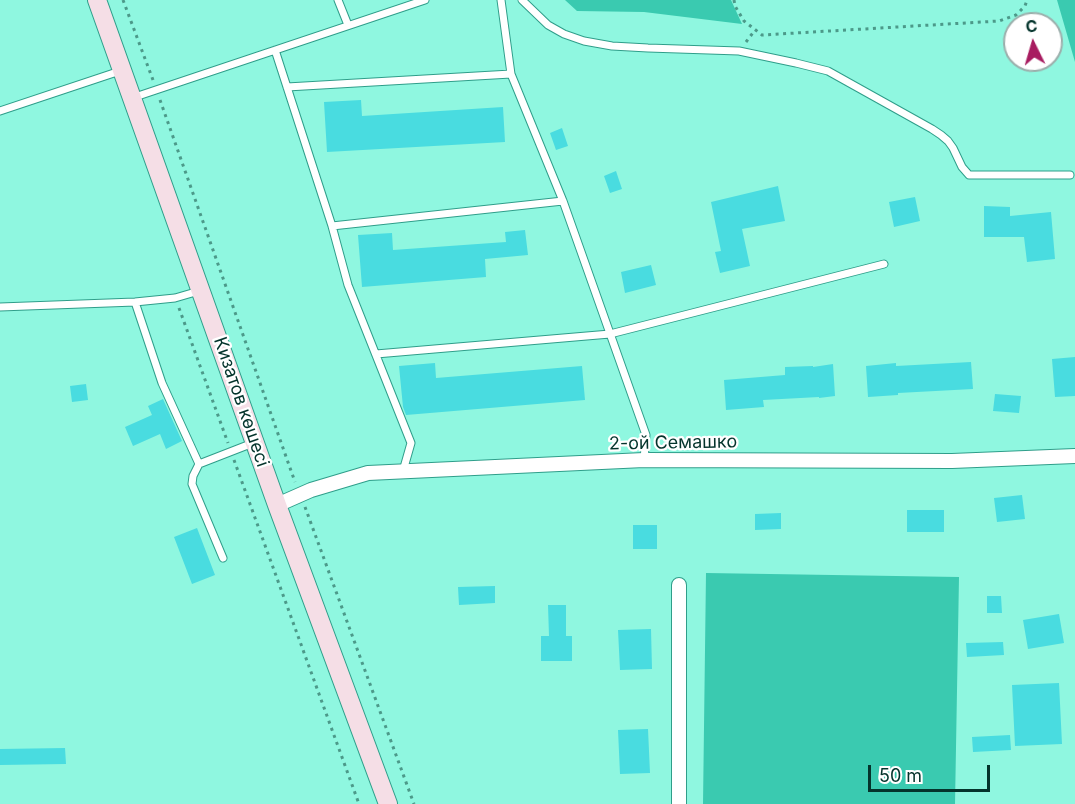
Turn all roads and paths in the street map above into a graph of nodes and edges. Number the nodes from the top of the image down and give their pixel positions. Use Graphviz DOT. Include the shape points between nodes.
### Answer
graph roads {
  1 [pos="97,0"];
  2 [pos="123,0"];
  3 [pos="338,0"];
  4 [pos="424,0"];
  5 [pos="501,0"];
  6 [pos="522,0"];
  7 [pos="734,0"];
  8 [pos="1027,0"];
  9 [pos="348,25"];
  10 [pos="275,50"];
  11 [pos="123,71"];
  12 [pos="511,74"];
  13 [pos="288,87"];
  14 [pos="157,90"];
  15 [pos="132,98"];
  16 [pos="0,111"];
  17 [pos="1070,175"];
  18 [pos="563,201"];
  19 [pos="332,226"];
  20 [pos="884,264"];
  21 [pos="202,291"];
  22 [pos="175,298"];
  23 [pos="135,302"];
  24 [pos="0,307"];
  25 [pos="610,334"];
  26 [pos="376,354"];
  27 [pos="255,442"];
  28 [pos="228,444"];
  29 [pos="232,455"];
  30 [pos="1075,456"];
  31 [pos="644,460"];
  32 [pos="199,464"];
  33 [pos="403,471"];
  34 [pos="300,495"];
  35 [pos="278,505"];
  36 [pos="223,558"];
  37 [pos="680,585"];
  38 [pos="358,804"];
  39 [pos="388,804"];
  40 [pos="414,804"];
  41 [pos="679,804"];
  1 -- 11 [label="main road, Кизатов көшесі"];
  2 -- 14 [label="path"];
  3 -- 9 [label="lane"];
  4 -- 9 [label="lane"];
  5 -- 12 [label="lane"];
  6 -- 17 [label="lane" via="548,25 584,41 739,51 828,71 941,135 969,175"];
  7 -- 8 [label="path" via="744,21 762,34 999,21 1016,15"];
  9 -- 10 [label="lane"];
  10 -- 13 [label="lane"];
  10 -- 14 [label="lane"];
  11 -- 15 [label="main road, Кизатов көшесі"];
  11 -- 16 [label="lane"];
  12 -- 13 [label="lane"];
  12 -- 18 [label="lane"];
  13 -- 19 [label="lane"];
  14 -- 15 [label="lane"];
  14 -- 34 [label="path"];
  15 -- 21 [label="main road, Кизатов көшесі"];
  18 -- 19 [label="lane"];
  18 -- 25 [label="lane"];
  19 -- 26 [label="lane" via="348,285"];
  20 -- 25 [label="lane"];
  21 -- 22 [label="lane"];
  21 -- 27 [label="main road, Кизатов көшесі"];
  22 -- 23 [label="lane"];
  22 -- 28 [label="path"];
  23 -- 24 [label="lane"];
  23 -- 32 [label="lane" via="162,383"];
  25 -- 26 [label="lane"];
  25 -- 31 [label="lane" via="646,435"];
  26 -- 33 [label="lane" via="411,443"];
  27 -- 32 [label="lane"];
  27 -- 35 [label="main road, Кизатов көшесі"];
  29 -- 38 [label="path"];
  30 -- 31 [label="street, 2-ой Семашко" via="952,461"];
  31 -- 33 [label="street, 2-ой Семашко"];
  32 -- 36 [label="lane" via="192,484"];
  33 -- 34 [label="street, 2-ой Семашко" via="368,473"];
  34 -- 35 [label="street, 2-ой Семашко"];
  34 -- 40 [label="path"];
  35 -- 39 [label="main road, Кизатов көшесі"];
  37 -- 41 [label="street"];
}
